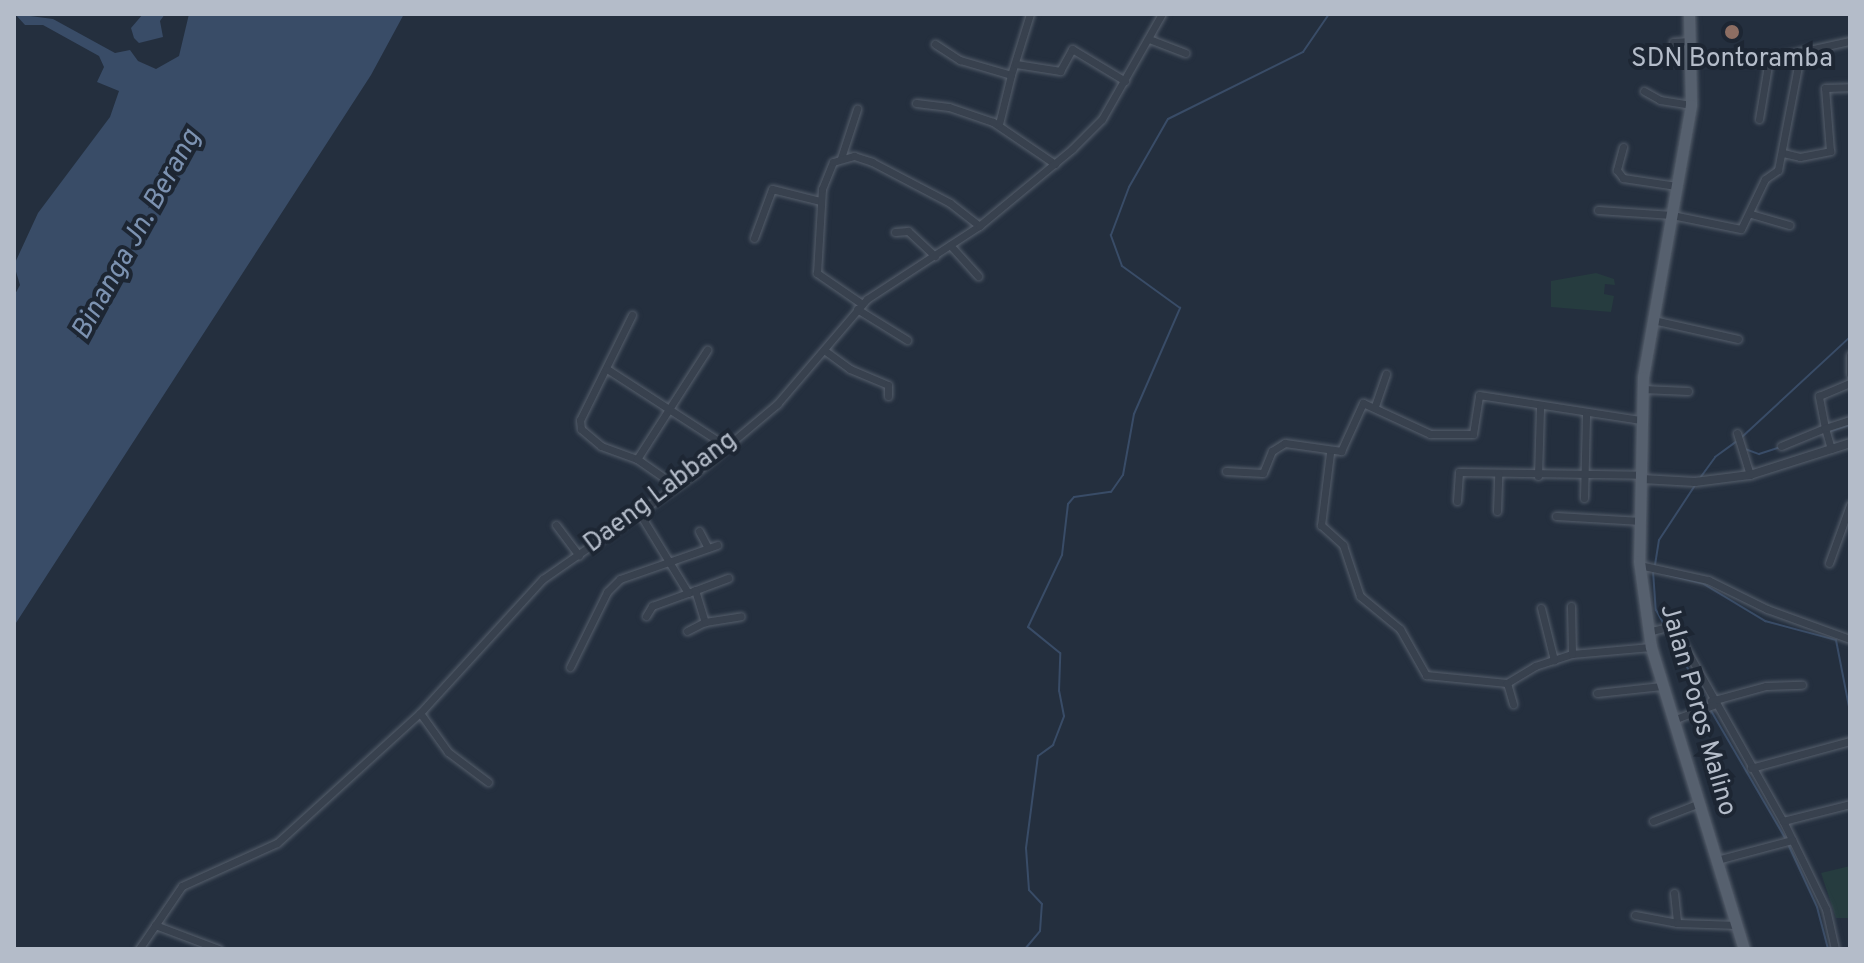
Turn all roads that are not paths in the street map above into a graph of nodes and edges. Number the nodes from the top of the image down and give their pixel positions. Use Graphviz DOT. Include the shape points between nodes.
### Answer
graph roads {
  1 [pos="1030,14"];
  2 [pos="1162,14"];
  3 [pos="1689,14"];
  4 [pos="1149,39"];
  5 [pos="1694,40"];
  6 [pos="1850,41"];
  7 [pos="1673,42"];
  8 [pos="935,44"];
  9 [pos="1801,51"];
  10 [pos="1185,53"];
  11 [pos="1694,58"];
  12 [pos="1769,59"];
  13 [pos="1016,64"];
  14 [pos="1011,75"];
  15 [pos="1125,81"];
  16 [pos="1850,87"];
  17 [pos="1644,91"];
  18 [pos="916,103"];
  19 [pos="1691,105"];
  20 [pos="857,109"];
  21 [pos="1759,119"];
  22 [pos="999,124"];
  23 [pos="1623,147"];
  24 [pos="1783,153"];
  25 [pos="841,158"];
  26 [pos="1055,164"];
  27 [pos="1676,186"];
  28 [pos="820,201"];
  29 [pos="1598,210"];
  30 [pos="1751,214"];
  31 [pos="1672,215"];
  32 [pos="1789,225"];
  33 [pos="979,226"];
  34 [pos="895,232"];
  35 [pos="754,238"];
  36 [pos="950,245"];
  37 [pos="935,256"];
  38 [pos="978,276"];
  39 [pos="859,306"];
  40 [pos="632,315"];
  41 [pos="1653,320"];
  42 [pos="1738,339"];
  43 [pos="907,340"];
  44 [pos="707,350"];
  45 [pos="824,350"];
  46 [pos="1850,355"];
  47 [pos="607,369"];
  48 [pos="1386,374"];
  49 [pos="1850,374"];
  50 [pos="1850,383"];
  51 [pos="1642,389"];
  52 [pos="1688,391"];
  53 [pos="888,396"];
  54 [pos="1375,406"];
  55 [pos="669,407"];
  56 [pos="1540,408"];
  57 [pos="1586,415"];
  58 [pos="1641,420"];
  59 [pos="1850,420"];
  60 [pos="1825,428"];
  61 [pos="1738,435"];
  62 [pos="1850,443"];
  63 [pos="726,446"];
  64 [pos="1781,446"];
  65 [pos="1831,449"];
  66 [pos="1330,453"];
  67 [pos="637,459"];
  68 [pos="1226,471"];
  69 [pos="1498,474"];
  70 [pos="1585,475"];
  71 [pos="1750,475"];
  72 [pos="1538,476"];
  73 [pos="1642,477"];
  74 [pos="676,486"];
  75 [pos="1584,498"];
  76 [pos="1457,501"];
  77 [pos="1850,505"];
  78 [pos="638,511"];
  79 [pos="1497,511"];
  80 [pos="1556,516"];
  81 [pos="1641,521"];
  82 [pos="556,525"];
  83 [pos="699,531"];
  84 [pos="717,545"];
  85 [pos="708,548"];
  86 [pos="579,555"];
  87 [pos="671,561"];
  88 [pos="1829,563"];
  89 [pos="1649,567"];
  90 [pos="728,578"];
  91 [pos="691,591"];
  92 [pos="1571,606"];
  93 [pos="1541,608"];
  94 [pos="646,616"];
  95 [pos="741,616"];
  96 [pos="705,622"];
  97 [pos="687,631"];
  98 [pos="1653,631"];
  99 [pos="1850,639"];
  100 [pos="1651,647"];
  101 [pos="1572,654"];
  102 [pos="1554,660"];
  103 [pos="570,667"];
  104 [pos="1507,683"];
  105 [pos="1802,685"];
  106 [pos="1662,686"];
  107 [pos="1597,693"];
  108 [pos="1712,703"];
  109 [pos="1513,704"];
  110 [pos="420,713"];
  111 [pos="1673,720"];
  112 [pos="1850,741"];
  113 [pos="1751,768"];
  114 [pos="488,782"];
  115 [pos="1700,803"];
  116 [pos="1850,804"];
  117 [pos="1653,821"];
  118 [pos="1783,821"];
  119 [pos="1790,841"];
  120 [pos="1717,860"];
  121 [pos="1674,893"];
  122 [pos="1635,915"];
  123 [pos="1677,923"];
  124 [pos="155,925"];
  125 [pos="1738,925"];
  126 [pos="139,949"];
  127 [pos="219,949"];
  128 [pos="1744,949"];
  129 [pos="1835,949"];
  1 -- 13 [label="street"];
  2 -- 4 [label="street, Daeng Labbang"];
  3 -- 5 [label="main road, Jalan Poros Malino"];
  4 -- 10 [label="street"];
  4 -- 15 [label="street, Daeng Labbang"];
  5 -- 7 [label="street"];
  5 -- 11 [label="main road, Jalan Poros Malino"];
  6 -- 9 [label="street"];
  8 -- 14 [label="street" via="960,60"];
  9 -- 12 [label="street"];
  9 -- 24 [label="street"];
  11 -- 12 [label="street"];
  11 -- 19 [label="main road, Jalan Poros Malino"];
  12 -- 21 [label="street"];
  13 -- 14 [label="street"];
  13 -- 15 [label="street" via="1060,71 1074,49"];
  14 -- 22 [label="street"];
  15 -- 26 [label="street, Daeng Labbang" via="1102,119"];
  16 -- 24 [label="street" via="1825,88 1830,151 1800,157"];
  17 -- 19 [label="street" via="1660,100"];
  18 -- 22 [label="street" via="949,107"];
  19 -- 27 [label="main road, Jalan Poros Malino"];
  20 -- 25 [label="street"];
  22 -- 26 [label="street"];
  23 -- 27 [label="street" via="1617,170 1623,178"];
  24 -- 30 [label="street"];
  25 -- 28 [label="street" via="826,169"];
  25 -- 33 [label="street" via="872,162 950,203"];
  26 -- 33 [label="street, Daeng Labbang"];
  27 -- 31 [label="main road, Jalan Poros Malino"];
  28 -- 35 [label="street" via="772,189"];
  28 -- 39 [label="street" via="817,273"];
  29 -- 31 [label="street"];
  30 -- 31 [label="street" via="1741,229"];
  30 -- 32 [label="street"];
  31 -- 41 [label="main road, Jalan Poros Malino"];
  33 -- 36 [label="street, Daeng Labbang"];
  34 -- 37 [label="street" via="908,231"];
  36 -- 37 [label="street, Daeng Labbang"];
  36 -- 38 [label="street"];
  37 -- 39 [label="street, Daeng Labbang"];
  39 -- 43 [label="street"];
  39 -- 45 [label="street, Daeng Labbang"];
  40 -- 47 [label="street"];
  41 -- 42 [label="street"];
  41 -- 51 [label="main road, Jalan Poros Malino"];
  44 -- 55 [label="street"];
  45 -- 53 [label="street" via="850,369 888,385"];
  45 -- 63 [label="street, Daeng Labbang" via="794,388"];
  46 -- 49 [label="street"];
  47 -- 55 [label="street"];
  47 -- 67 [label="street" via="579,424 601,446"];
  48 -- 54 [label="street"];
  50 -- 60 [label="street" via="1819,396"];
  51 -- 52 [label="street"];
  51 -- 58 [label="main road, Jalan Poros Malino"];
  54 -- 58 [label="street" via="1430,434 1473,434 1479,395"];
  54 -- 66 [label="street" via="1360,404 1341,451"];
  55 -- 63 [label="street"];
  55 -- 67 [label="street"];
  56 -- 72 [label="street"];
  57 -- 70 [label="street"];
  58 -- 73 [label="main road, Jalan Poros Malino"];
  59 -- 60 [label="street"];
  60 -- 64 [label="street"];
  60 -- 65 [label="street"];
  61 -- 71 [label="street"];
  62 -- 65 [label="street"];
  63 -- 74 [label="street, Daeng Labbang"];
  65 -- 71 [label="street"];
  66 -- 68 [label="street" via="1285,443 1272,451 1263,473"];
  66 -- 104 [label="street" via="1321,525 1343,545 1360,596 1400,629 1426,675"];
  67 -- 74 [label="street"];
  69 -- 72 [label="street"];
  69 -- 76 [label="street" via="1459,472"];
  69 -- 79 [label="street"];
  70 -- 72 [label="street"];
  70 -- 73 [label="street"];
  70 -- 75 [label="street"];
  71 -- 73 [label="street" via="1711,482"];
  73 -- 81 [label="main road, Jalan Poros Malino"];
  74 -- 78 [label="street, Daeng Labbang"];
  77 -- 88 [label="street"];
  78 -- 86 [label="street, Daeng Labbang"];
  78 -- 87 [label="street"];
  80 -- 81 [label="street"];
  81 -- 89 [label="main road, Jalan Poros Malino"];
  82 -- 86 [label="street"];
  83 -- 85 [label="street"];
  84 -- 85 [label="street"];
  85 -- 87 [label="street"];
  86 -- 110 [label="street, Daeng Labbang" via="532,590"];
  87 -- 91 [label="street"];
  87 -- 103 [label="street" via="613,584"];
  89 -- 98 [label="main road, Jalan Poros Malino"];
  89 -- 99 [label="street" via="1708,580 1767,609"];
  90 -- 91 [label="street"];
  91 -- 94 [label="street" via="652,606"];
  91 -- 96 [label="street"];
  92 -- 101 [label="street"];
  93 -- 102 [label="street"];
  95 -- 96 [label="street"];
  96 -- 97 [label="street"];
  98 -- 100 [label="main road, Jalan Poros Malino"];
  98 -- 108 [label="street" via="1670,627"];
  100 -- 101 [label="street"];
  100 -- 106 [label="main road, Jalan Poros Malino"];
  101 -- 102 [label="street"];
  102 -- 104 [label="street"];
  104 -- 109 [label="street"];
  105 -- 108 [label="street" via="1766,686"];
  106 -- 107 [label="street"];
  106 -- 111 [label="main road, Jalan Poros Malino"];
  108 -- 111 [label="street"];
  108 -- 113 [label="street"];
  110 -- 114 [label="street" via="448,752"];
  110 -- 124 [label="street, Daeng Labbang" via="266,851 182,886"];
  111 -- 115 [label="main road, Jalan Poros Malino"];
  112 -- 113 [label="street"];
  113 -- 118 [label="street"];
  115 -- 117 [label="street"];
  115 -- 120 [label="main road, Jalan Poros Malino"];
  116 -- 118 [label="street"];
  118 -- 119 [label="street"];
  119 -- 120 [label="street"];
  119 -- 129 [label="street" via="1826,909"];
  120 -- 125 [label="main road, Jalan Poros Malino"];
  121 -- 123 [label="street"];
  122 -- 123 [label="street"];
  123 -- 125 [label="street"];
  124 -- 126 [label="street, Daeng Labbang"];
  124 -- 127 [label="street"];
  125 -- 128 [label="main road, Jalan Poros Malino"];
}
